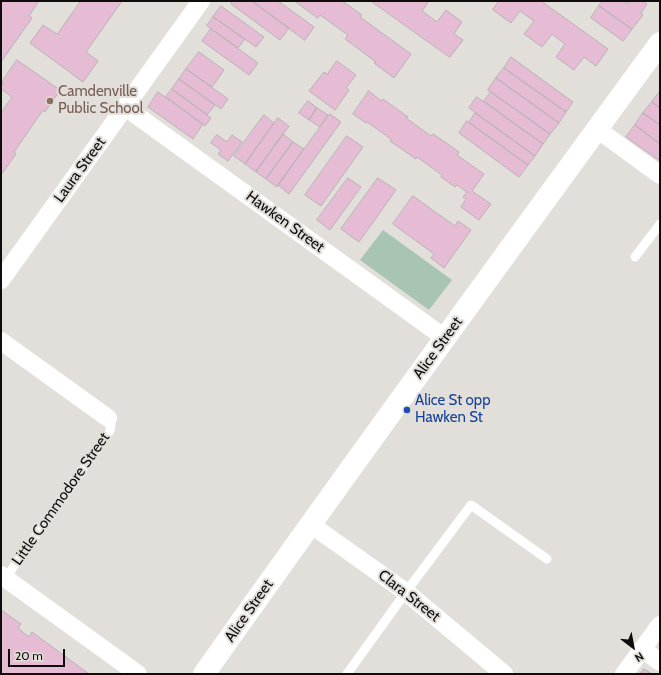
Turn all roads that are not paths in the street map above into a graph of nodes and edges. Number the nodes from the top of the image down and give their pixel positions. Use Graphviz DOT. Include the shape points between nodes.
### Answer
graph roads {
  1 [pos="200,1"];
  2 [pos="660,43"];
  3 [pos="125,107"];
  4 [pos="597,130"];
  5 [pos="660,175"];
  6 [pos="660,224"];
  7 [pos="635,257"];
  8 [pos="1,280"];
  9 [pos="445,338"];
  10 [pos="1,341"];
  11 [pos="108,418"];
  12 [pos="310,524"];
  13 [pos="547,559"];
  14 [pos="4,577"];
  15 [pos="406,592"];
  16 [pos="660,625"];
  17 [pos="642,649"];
  18 [pos="660,662"];
  19 [pos="138,674"];
  20 [pos="204,674"];
  21 [pos="347,674"];
  22 [pos="504,674"];
  23 [pos="624,674"];
  1 -- 3 [label="street, Laura Street"];
  2 -- 4 [label="street, Alice Street"];
  3 -- 8 [label="street, Laura Street"];
  3 -- 9 [label="street, Hawken Street"];
  4 -- 5 [label="street"];
  4 -- 9 [label="street, Alice Street"];
  6 -- 7 [label="lane"];
  9 -- 12 [label="street, Alice Street"];
  10 -- 11 [label="street"];
  11 -- 14 [label="lane, Little Commodore Street" via="111,426 108,434"];
  12 -- 15 [label="street, Clara Street"];
  12 -- 20 [label="street, Alice Street"];
  13 -- 15 [label="lane" via="471,506"];
  14 -- 19 [label="street"];
  15 -- 21 [label="lane"];
  15 -- 22 [label="street, Clara Street"];
  16 -- 17 [label="street"];
  17 -- 18 [label="street"];
  17 -- 23 [label="street"];
}
